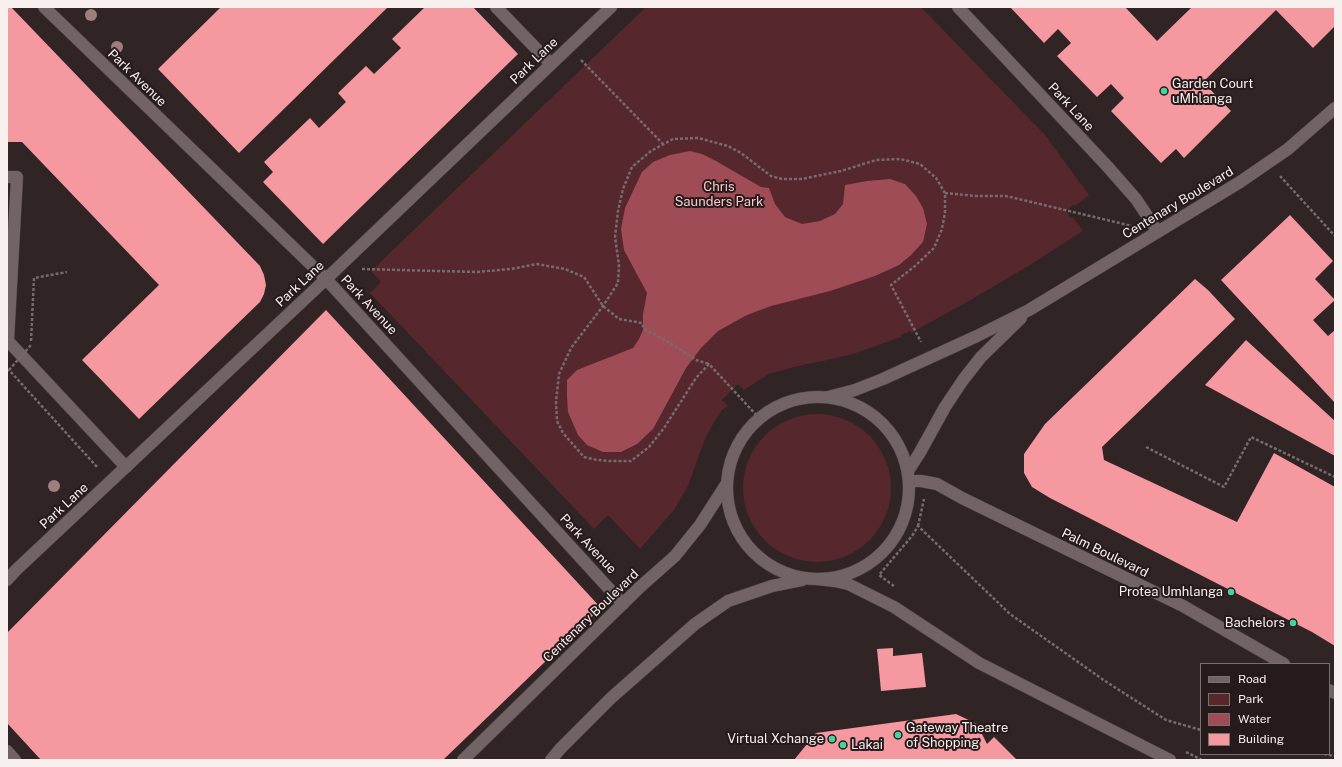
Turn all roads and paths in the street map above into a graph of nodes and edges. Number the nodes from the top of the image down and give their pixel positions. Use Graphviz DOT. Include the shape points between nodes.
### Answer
graph roads {
  1 [pos="44,7"];
  2 [pos="496,7"];
  3 [pos="611,7"];
  4 [pos="958,7"];
  5 [pos="568,47"];
  6 [pos="551,64"];
  7 [pos="1335,108"];
  8 [pos="663,144"];
  9 [pos="1268,163"];
  10 [pos="7,177"];
  11 [pos="945,193"];
  12 [pos="1158,232"];
  13 [pos="1335,236"];
  14 [pos="337,268"];
  15 [pos="67,272"];
  16 [pos="326,280"];
  17 [pos="603,306"];
  18 [pos="1029,310"];
  19 [pos="930,359"];
  20 [pos="709,364"];
  21 [pos="8,371"];
  22 [pos="828,397"];
  23 [pos="760,419"];
  24 [pos="1146,447"];
  25 [pos="126,467"];
  26 [pos="908,476"];
  27 [pos="1335,477"];
  28 [pos="110,482"];
  29 [pos="727,483"];
  30 [pos="928,483"];
  31 [pos="918,526"];
  32 [pos="879,575"];
  33 [pos="812,579"];
  34 [pos="7,580"];
  35 [pos="624,604"];
  36 [pos="1282,663"];
  37 [pos="1200,730"];
  38 [pos="7,751"];
  39 [pos="15,760"];
  40 [pos="463,760"];
  41 [pos="551,760"];
  42 [pos="1170,760"];
  1 -- 16 [label="street, Park Avenue"];
  2 -- 6 [label="street"];
  3 -- 5 [label="street, Park Lane"];
  4 -- 12 [label="street, Park Lane" via="1107,166 1136,199"];
  5 -- 6 [label="street, Park Lane"];
  5 -- 8 [label="path"];
  6 -- 14 [label="street, Park Lane"];
  7 -- 9 [label="street, Centenary Boulevard"];
  8 -- 11 [label="path" via="673,139 698,138 728,146 746,156 770,176 782,179 802,179 876,160 900,159 920,164 936,178"];
  8 -- 17 [label="path" via="632,167 623,189 615,237 619,265 618,282"];
  9 -- 12 [label="street, Centenary Boulevard"];
  9 -- 13 [label="path"];
  10 -- 25 [label="street" via="17,177 8,341"];
  11 -- 12 [label="path" via="1006,196"];
  11 -- 19 [label="path" via="942,229 934,248 891,285"];
  12 -- 18 [label="street, Centenary Boulevard"];
  14 -- 16 [label="street, Park Lane"];
  14 -- 17 [label="path" via="477,272 537,264 565,269 584,277"];
  15 -- 21 [label="path, bridge" via="34,278 31,345"];
  16 -- 25 [label="street, Park Lane"];
  16 -- 35 [label="street, Park Avenue"];
  17 -- 20 [label="path" via="619,319 642,323 644,329 696,360"];
  17 -- 20 [label="path" via="571,348 559,374 557,421 563,433 584,457 631,461 649,447 696,378"];
  18 -- 19 [label="street, Centenary Boulevard"];
  18 -- 26 [label="street, Centenary Boulevard" via="981,357 963,380 945,407"];
  19 -- 22 [label="street, Centenary Boulevard" via="856,390"];
  20 -- 23 [label="path"];
  21 -- 28 [label="path"];
  22 -- 23 [label="street" via="807,397 786,403 767,412"];
  22 -- 26 [label="street" via="859,406 886,426 903,455"];
  23 -- 29 [label="street" via="751,426 739,443 731,462"];
  24 -- 27 [label="path" via="1224,487 1251,437"];
  25 -- 28 [label="street, Park Lane"];
  26 -- 30 [label="street, Palm Boulevard"];
  26 -- 33 [label="street" via="908,500 904,518 896,535 884,550 870,563 854,572 836,578"];
  28 -- 34 [label="street, Park Lane"];
  29 -- 33 [label="street" via="732,517 748,547 775,568 790,575"];
  29 -- 35 [label="street, Centenary Boulevard" via="700,525 675,556"];
  30 -- 31 [label="path"];
  30 -- 36 [label="street, Palm Boulevard" via="937,484 1183,606"];
  31 -- 32 [label="path"];
  31 -- 37 [label="path" via="1010,614 1105,681 1166,720"];
  33 -- 41 [label="street" via="772,586 728,601 695,624 611,698"];
  33 -- 42 [label="street" via="848,584 894,607 979,663"];
  35 -- 40 [label="street, Centenary Boulevard"];
  38 -- 39 [label="street"];
}
